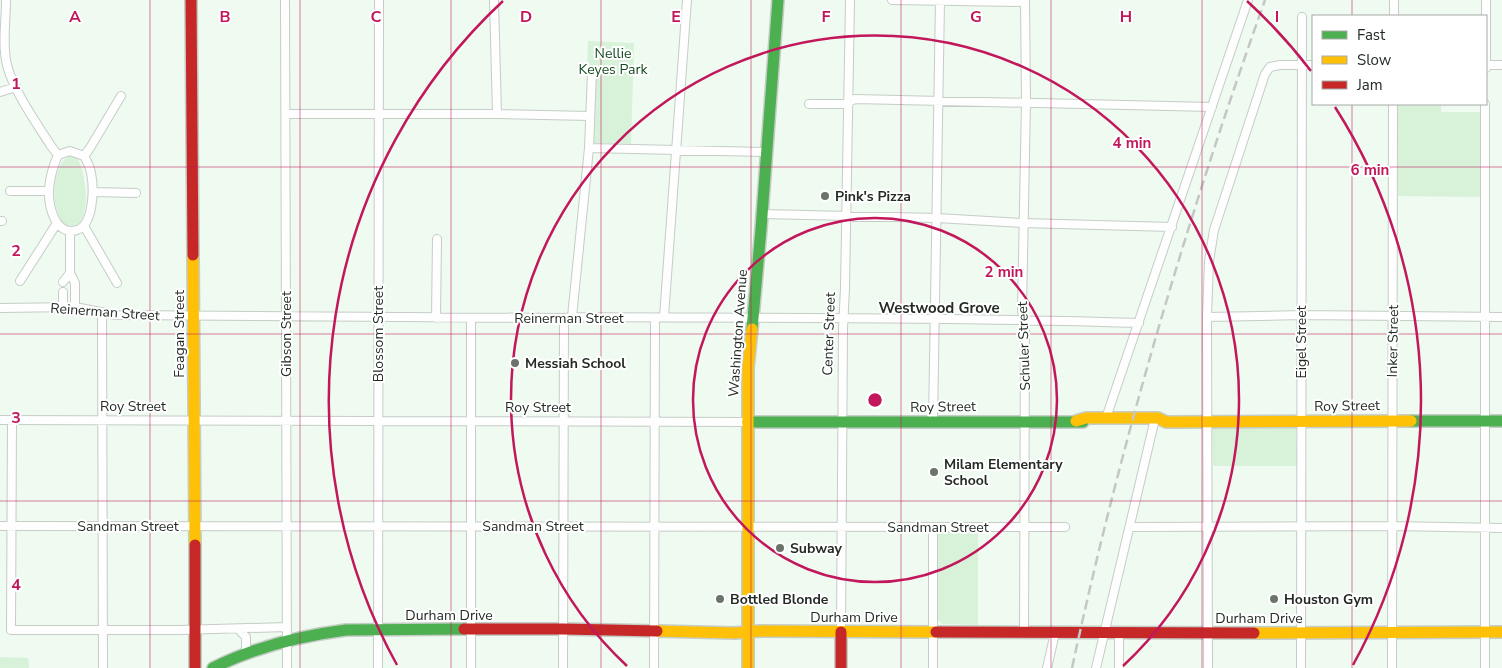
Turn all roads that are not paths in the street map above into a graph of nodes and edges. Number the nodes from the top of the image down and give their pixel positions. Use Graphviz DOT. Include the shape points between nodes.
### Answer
graph roads {
  1 [pos="6,0"];
  2 [pos="190,0"];
  3 [pos="285,0"];
  4 [pos="378,0"];
  5 [pos="494,0"];
  6 [pos="687,0"];
  7 [pos="778,0"];
  8 [pos="850,0"];
  9 [pos="892,0"];
  10 [pos="1248,0"];
  11 [pos="1394,0"];
  12 [pos="1486,0"];
  13 [pos="940,1"];
  14 [pos="1025,1"];
  15 [pos="1394,15"];
  16 [pos="1486,15"];
  17 [pos="1302,17"];
  18 [pos="1302,65"];
  19 [pos="1312,65"];
  20 [pos="1502,65"];
  21 [pos="1487,67"];
  22 [pos="592,72"];
  23 [pos="16,87"];
  24 [pos="0,92"];
  25 [pos="121,96"];
  26 [pos="938,100"];
  27 [pos="848,101"];
  28 [pos="1026,102"];
  29 [pos="809,104"];
  30 [pos="1393,105"];
  31 [pos="1485,105"];
  32 [pos="1212,107"];
  33 [pos="286,114"];
  34 [pos="379,114"];
  35 [pos="497,114"];
  36 [pos="590,116"];
  37 [pos="589,148"];
  38 [pos="676,149"];
  39 [pos="766,152"];
  40 [pos="58,155"];
  41 [pos="84,156"];
  42 [pos="10,190"];
  43 [pos="48,191"];
  44 [pos="93,192"];
  45 [pos="136,193"];
  46 [pos="762,214"];
  47 [pos="846,217"];
  48 [pos="936,218"];
  49 [pos="57,223"];
  50 [pos="1022,223"];
  51 [pos="84,226"];
  52 [pos="1172,227"];
  53 [pos="70,231"];
  54 [pos="437,239"];
  55 [pos="70,273"];
  56 [pos="20,281"];
  57 [pos="63,282"];
  58 [pos="117,283"];
  59 [pos="63,292"];
  60 [pos="63,307"];
  61 [pos="75,307"];
  62 [pos="0,308"];
  63 [pos="102,312"];
  64 [pos="1302,315"];
  65 [pos="194,316"];
  66 [pos="1394,316"];
  67 [pos="287,317"];
  68 [pos="664,317"];
  69 [pos="844,317"];
  70 [pos="1208,317"];
  71 [pos="1484,317"];
  72 [pos="1502,317"];
  73 [pos="378,318"];
  74 [pos="436,318"];
  75 [pos="471,318"];
  76 [pos="568,318"];
  77 [pos="655,318"];
  78 [pos="753,318"];
  79 [pos="935,319"];
  80 [pos="1024,320"];
  81 [pos="1139,323"];
  82 [pos="1106,418"];
  83 [pos="0,420"];
  84 [pos="12,420"];
  85 [pos="1392,420"];
  86 [pos="102,421"];
  87 [pos="194,421"];
  88 [pos="286,421"];
  89 [pos="1026,421"];
  90 [pos="1076,421"];
  91 [pos="1208,421"];
  92 [pos="1484,421"];
  93 [pos="1502,421"];
  94 [pos="378,422"];
  95 [pos="470,422"];
  96 [pos="562,422"];
  97 [pos="655,422"];
  98 [pos="748,422"];
  99 [pos="842,422"];
  100 [pos="933,422"];
  101 [pos="1159,422"];
  102 [pos="1301,422"];
  103 [pos="0,526"];
  104 [pos="12,526"];
  105 [pos="102,526"];
  106 [pos="194,526"];
  107 [pos="286,526"];
  108 [pos="378,526"];
  109 [pos="470,526"];
  110 [pos="563,526"];
  111 [pos="655,526"];
  112 [pos="748,526"];
  113 [pos="1130,526"];
  114 [pos="1209,526"];
  115 [pos="1301,526"];
  116 [pos="1392,526"];
  117 [pos="842,527"];
  118 [pos="933,527"];
  119 [pos="1025,527"];
  120 [pos="1065,528"];
  121 [pos="1484,528"];
  122 [pos="1502,528"];
  123 [pos="378,629"];
  124 [pos="102,630"];
  125 [pos="194,630"];
  126 [pos="239,630"];
  127 [pos="471,630"];
  128 [pos="563,630"];
  129 [pos="654,632"];
  130 [pos="748,632"];
  131 [pos="841,632"];
  132 [pos="933,632"];
  133 [pos="1055,632"];
  134 [pos="1104,632"];
  135 [pos="1301,632"];
  136 [pos="1392,632"];
  137 [pos="1485,632"];
  138 [pos="1502,632"];
  139 [pos="287,633"];
  140 [pos="1024,633"];
  141 [pos="1119,633"];
  142 [pos="1208,633"];
  143 [pos="246,652"];
  144 [pos="102,668"];
  145 [pos="195,668"];
  146 [pos="213,668"];
  147 [pos="287,668"];
  148 [pos="378,668"];
  149 [pos="471,668"];
  150 [pos="563,668"];
  151 [pos="654,668"];
  152 [pos="748,668"];
  153 [pos="841,668"];
  154 [pos="933,668"];
  155 [pos="1047,668"];
  156 [pos="1096,668"];
  157 [pos="1119,668"];
  158 [pos="1208,668"];
  159 [pos="1300,668"];
  160 [pos="1392,668"];
  161 [pos="1485,668"];
  1 -- 23 [label="street" via="6,63"];
  2 -- 65 [label="main road, Feagan Street"];
  3 -- 33 [label="street, Gibson Street"];
  4 -- 34 [label="street, Blossom Street"];
  5 -- 35 [label="street"];
  6 -- 38 [label="street"];
  7 -- 39 [label="main road, Washington Avenue"];
  8 -- 27 [label="street, Center Street"];
  9 -- 13 [label="street"];
  10 -- 32 [label="street"];
  11 -- 15 [label="street"];
  12 -- 16 [label="street"];
  13 -- 14 [label="street"];
  13 -- 26 [label="street"];
  14 -- 28 [label="street, Schuler Street"];
  17 -- 18 [label="street, Eigel Street"];
  18 -- 19 [label="street"];
  18 -- 64 [label="street, Eigel Street"];
  18 -- 70 [label="street" via="1270,67 1265,74 1214,230 1209,261"];
  20 -- 21 [label="street"];
  22 -- 36 [label="street"];
  23 -- 24 [label="street"];
  23 -- 40 [label="street"];
  25 -- 41 [label="street"];
  26 -- 27 [label="street"];
  26 -- 28 [label="street"];
  26 -- 48 [label="street"];
  27 -- 29 [label="street" via="844,104"];
  27 -- 47 [label="street, Center Street"];
  28 -- 32 [label="street"];
  28 -- 50 [label="street, Schuler Street"];
  30 -- 66 [label="street, Inker Street"];
  31 -- 71 [label="street"];
  32 -- 52 [label="street"];
  33 -- 34 [label="street"];
  33 -- 67 [label="street, Gibson Street"];
  34 -- 35 [label="street"];
  34 -- 73 [label="street, Blossom Street"];
  35 -- 36 [label="street"];
  36 -- 37 [label="street"];
  37 -- 38 [label="street"];
  37 -- 76 [label="street"];
  38 -- 39 [label="street"];
  38 -- 68 [label="street"];
  39 -- 46 [label="main road, Washington Avenue"];
  40 -- 41 [label="street" via="70,151"];
  40 -- 43 [label="street"];
  41 -- 44 [label="street"];
  42 -- 43 [label="street"];
  43 -- 49 [label="street"];
  44 -- 45 [label="street"];
  44 -- 51 [label="street"];
  46 -- 47 [label="street"];
  46 -- 78 [label="main road, Washington Avenue"];
  47 -- 48 [label="street"];
  47 -- 69 [label="street, Center Street"];
  48 -- 50 [label="street"];
  48 -- 79 [label="street"];
  49 -- 53 [label="street"];
  49 -- 56 [label="street"];
  50 -- 52 [label="street"];
  50 -- 80 [label="street, Schuler Street"];
  51 -- 53 [label="street"];
  51 -- 58 [label="street"];
  52 -- 81 [label="street"];
  53 -- 55 [label="street"];
  54 -- 74 [label="street"];
  55 -- 57 [label="street"];
  55 -- 61 [label="street" via="75,283"];
  59 -- 60 [label="street"];
  60 -- 61 [label="street, Reinerman Street"];
  60 -- 62 [label="street, Reinerman Street"];
  61 -- 63 [label="street, Reinerman Street"];
  63 -- 65 [label="street, Reinerman Street"];
  63 -- 86 [label="street"];
  64 -- 66 [label="street"];
  64 -- 70 [label="street"];
  64 -- 102 [label="street, Eigel Street"];
  65 -- 67 [label="street, Reinerman Street"];
  65 -- 87 [label="main road, Feagan Street"];
  66 -- 71 [label="street"];
  66 -- 85 [label="street, Inker Street"];
  67 -- 73 [label="street, Reinerman Street"];
  67 -- 88 [label="street, Gibson Street"];
  68 -- 77 [label="street, Reinerman Street"];
  68 -- 78 [label="street, Reinerman Street"];
  69 -- 78 [label="street, Reinerman Street"];
  69 -- 79 [label="street, Reinerman Street"];
  69 -- 99 [label="street, Center Street"];
  70 -- 91 [label="street"];
  71 -- 72 [label="street"];
  71 -- 92 [label="street"];
  73 -- 74 [label="street, Reinerman Street"];
  73 -- 94 [label="street, Blossom Street"];
  74 -- 75 [label="street, Reinerman Street"];
  75 -- 76 [label="street, Reinerman Street"];
  75 -- 95 [label="street"];
  76 -- 77 [label="street, Reinerman Street"];
  76 -- 96 [label="street"];
  77 -- 97 [label="street"];
  78 -- 98 [label="main road, Washington Avenue" via="748,368"];
  79 -- 80 [label="street, Reinerman Street"];
  79 -- 100 [label="street"];
  80 -- 81 [label="street, Reinerman Street"];
  80 -- 89 [label="street, Schuler Street"];
  81 -- 82 [label="street"];
  82 -- 90 [label="main road, Roy Street"];
  82 -- 101 [label="main road, Roy Street" via="1158,418"];
  83 -- 84 [label="street, Roy Street"];
  84 -- 86 [label="street, Roy Street"];
  84 -- 104 [label="street"];
  85 -- 92 [label="main road, Roy Street"];
  85 -- 102 [label="main road, Roy Street"];
  85 -- 116 [label="street, Inker Street"];
  86 -- 87 [label="street, Roy Street"];
  86 -- 105 [label="street"];
  87 -- 88 [label="street, Roy Street"];
  87 -- 106 [label="main road, Feagan Street"];
  88 -- 94 [label="street, Roy Street"];
  88 -- 107 [label="street, Gibson Street"];
  89 -- 90 [label="main road, Roy Street"];
  89 -- 100 [label="main road, Roy Street"];
  89 -- 119 [label="street, Schuler Street"];
  90 -- 101 [label="main road, Roy Street"];
  91 -- 101 [label="main road, Roy Street"];
  91 -- 102 [label="main road, Roy Street"];
  91 -- 114 [label="street"];
  92 -- 93 [label="main road, Roy Street"];
  92 -- 121 [label="street"];
  94 -- 95 [label="street, Roy Street"];
  94 -- 108 [label="street, Blossom Street"];
  95 -- 96 [label="street, Roy Street"];
  95 -- 109 [label="street"];
  96 -- 97 [label="street, Roy Street"];
  96 -- 110 [label="street"];
  97 -- 98 [label="street, Roy Street"];
  97 -- 111 [label="street"];
  98 -- 99 [label="main road, Roy Street"];
  98 -- 112 [label="main road, Washington Avenue"];
  99 -- 100 [label="main road, Roy Street"];
  99 -- 117 [label="street, Center Street"];
  101 -- 113 [label="street"];
  102 -- 115 [label="street, Eigel Street"];
  103 -- 104 [label="street, Sandman Street"];
  104 -- 105 [label="street, Sandman Street"];
  104 -- 124 [label="street" via="11,630"];
  105 -- 106 [label="street, Sandman Street"];
  105 -- 124 [label="street"];
  106 -- 107 [label="street, Sandman Street"];
  106 -- 125 [label="main road, Feagan Street"];
  107 -- 108 [label="street, Sandman Street"];
  107 -- 139 [label="street, Gibson Street"];
  108 -- 109 [label="street, Sandman Street"];
  108 -- 123 [label="street, Blossom Street"];
  109 -- 110 [label="street, Sandman Street"];
  109 -- 127 [label="street"];
  110 -- 111 [label="street, Sandman Street"];
  110 -- 128 [label="street"];
  111 -- 112 [label="street, Sandman Street"];
  111 -- 129 [label="street"];
  112 -- 117 [label="street, Sandman Street"];
  112 -- 130 [label="main road, Washington Avenue"];
  113 -- 114 [label="street"];
  113 -- 134 [label="street"];
  114 -- 115 [label="street"];
  114 -- 142 [label="street"];
  115 -- 116 [label="street"];
  115 -- 135 [label="street, Eigel Street"];
  116 -- 121 [label="street"];
  116 -- 136 [label="street, Inker Street"];
  117 -- 118 [label="street, Sandman Street"];
  117 -- 131 [label="street, Center Street"];
  118 -- 119 [label="street, Sandman Street"];
  118 -- 132 [label="street"];
  119 -- 120 [label="street, Sandman Street"];
  119 -- 140 [label="street, Schuler Street"];
  121 -- 122 [label="street"];
  121 -- 137 [label="street"];
  123 -- 127 [label="main road, Durham Drive"];
  123 -- 139 [label="main road, Durham Drive"];
  123 -- 148 [label="street, Blossom Street"];
  124 -- 125 [label="street"];
  124 -- 144 [label="street"];
  125 -- 126 [label="street"];
  125 -- 145 [label="main road, Feagan Street"];
  126 -- 139 [label="street" via="244,627"];
  126 -- 143 [label="street" via="246,637"];
  127 -- 128 [label="main road, Durham Drive"];
  127 -- 149 [label="street"];
  128 -- 129 [label="main road, Durham Drive"];
  128 -- 150 [label="street"];
  129 -- 130 [label="main road, Durham Drive"];
  129 -- 151 [label="street"];
  130 -- 131 [label="main road, Durham Drive"];
  130 -- 152 [label="main road, Washington Avenue"];
  131 -- 132 [label="main road, Durham Drive"];
  131 -- 153 [label="main road, Center Street"];
  132 -- 140 [label="main road, Durham Drive"];
  132 -- 154 [label="street"];
  133 -- 134 [label="main road, Durham Drive"];
  133 -- 140 [label="main road, Durham Drive"];
  133 -- 155 [label="street"];
  134 -- 141 [label="main road, Durham Drive"];
  134 -- 156 [label="street"];
  135 -- 136 [label="main road, Durham Drive"];
  135 -- 142 [label="main road, Durham Drive"];
  135 -- 159 [label="street, Eigel Street"];
  136 -- 137 [label="main road, Durham Drive"];
  136 -- 160 [label="street, Inker Street"];
  137 -- 138 [label="main road, Durham Drive"];
  137 -- 161 [label="street"];
  139 -- 143 [label="main road, Durham Drive"];
  139 -- 147 [label="street, Gibson Street"];
  141 -- 142 [label="main road, Durham Drive"];
  141 -- 157 [label="street"];
  142 -- 158 [label="street"];
  143 -- 146 [label="main road, Durham Drive"];
}
